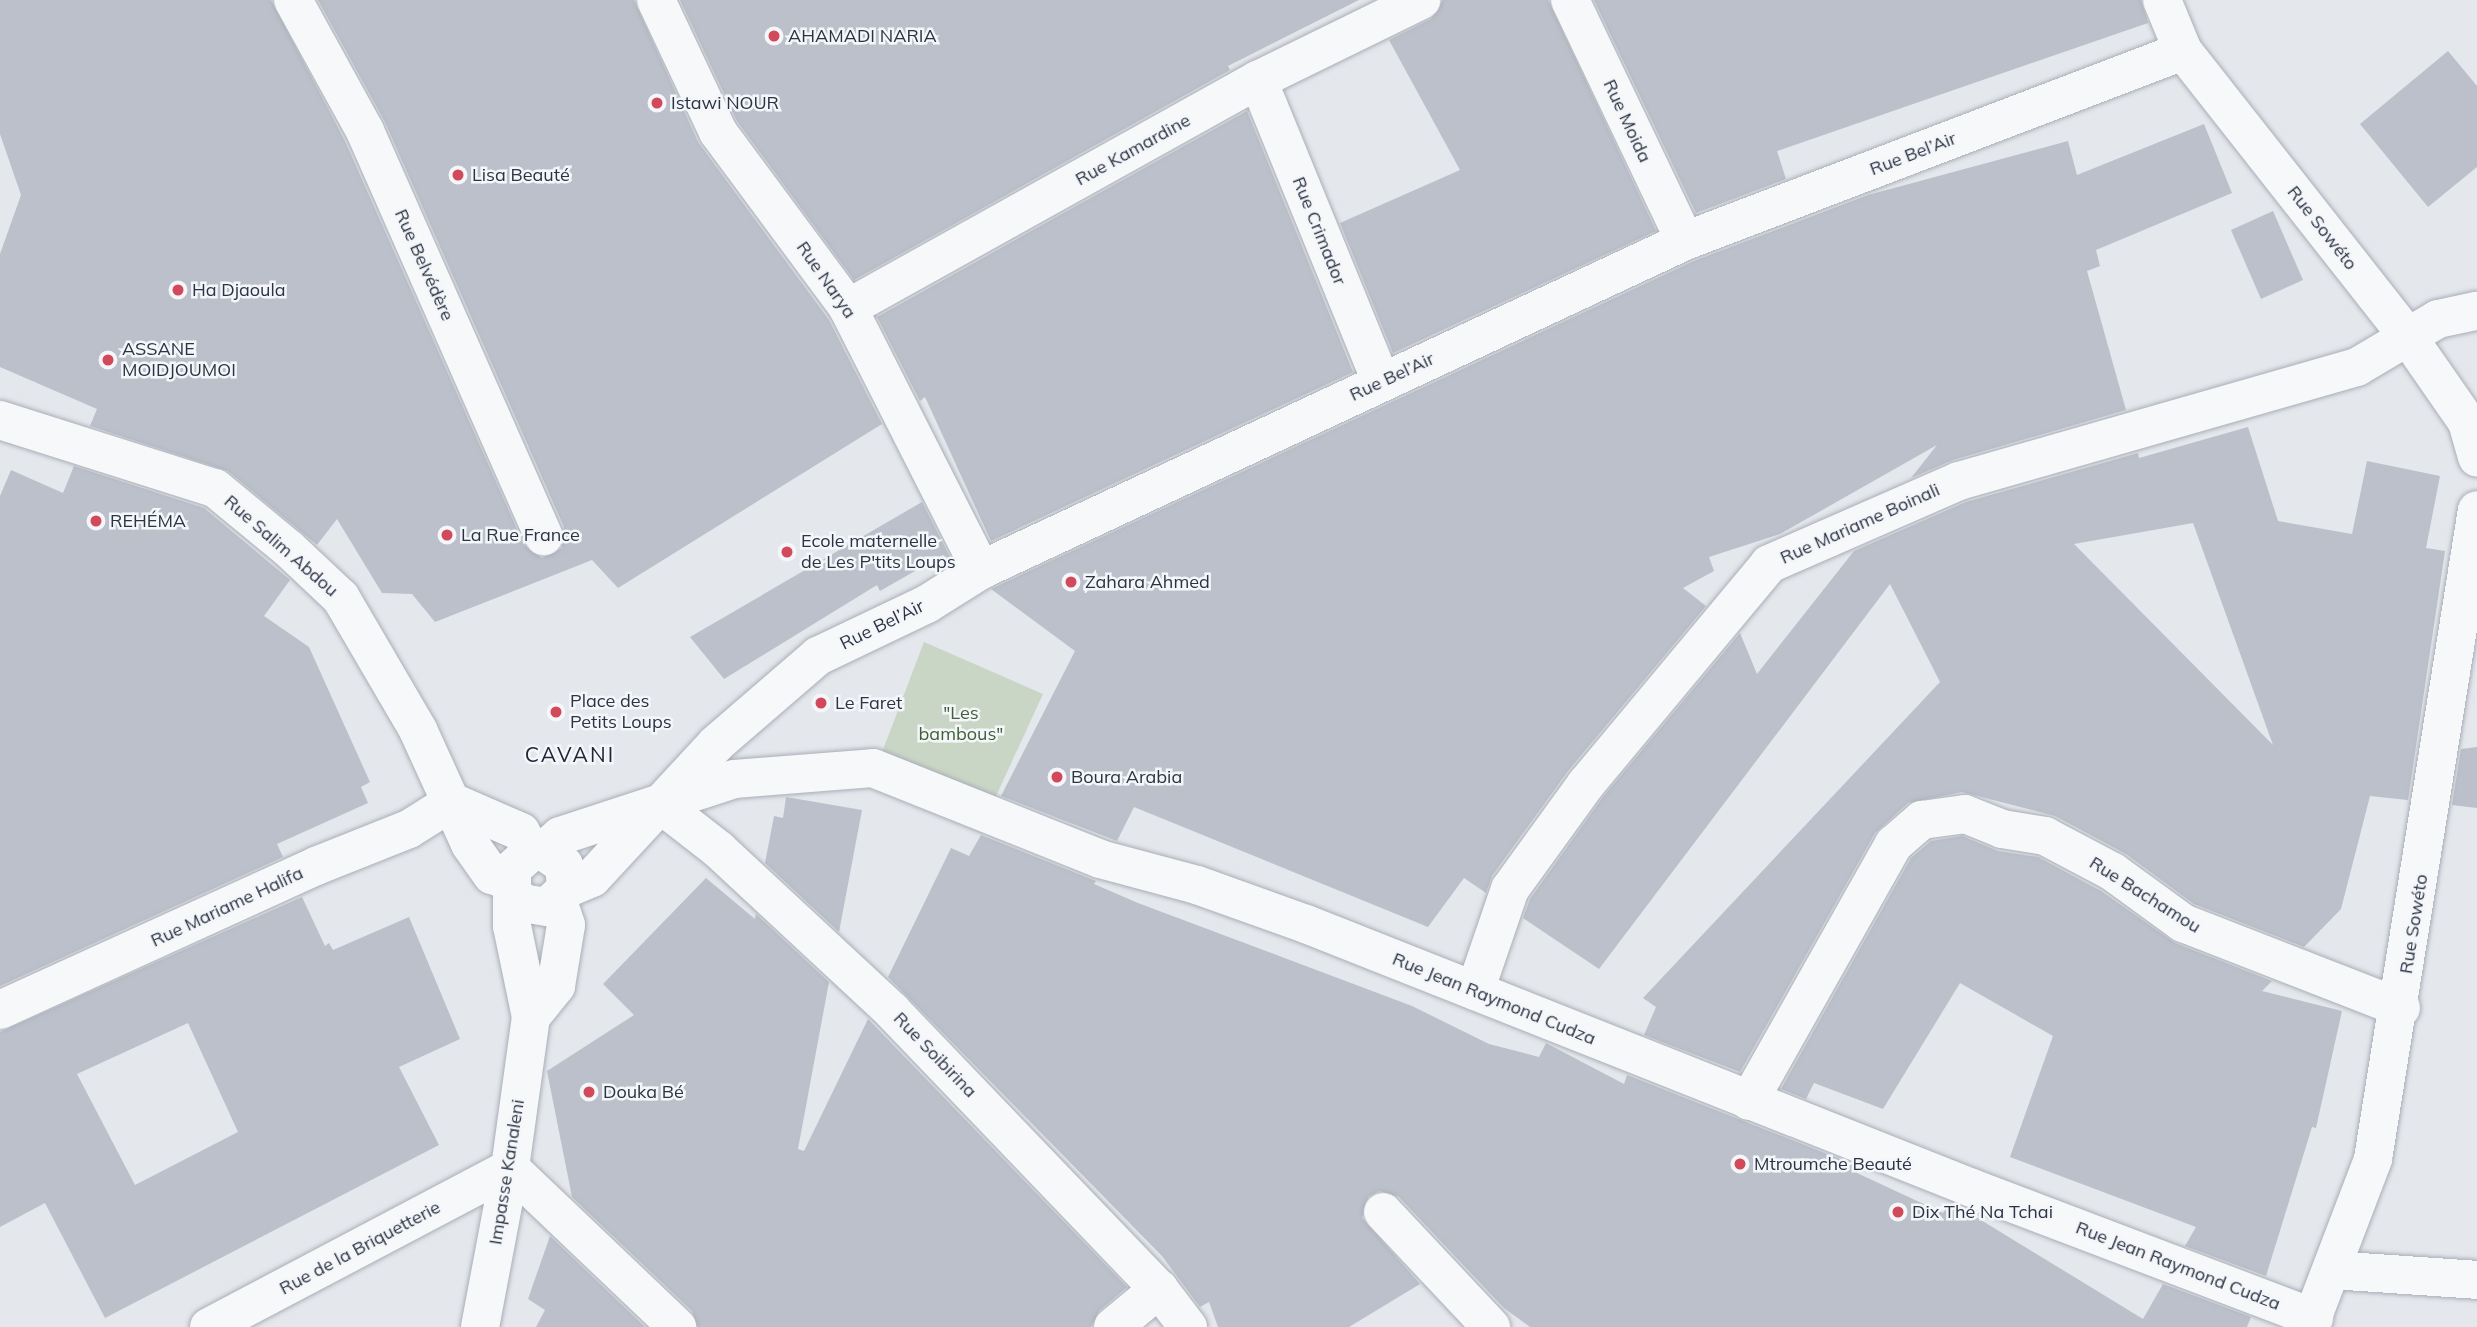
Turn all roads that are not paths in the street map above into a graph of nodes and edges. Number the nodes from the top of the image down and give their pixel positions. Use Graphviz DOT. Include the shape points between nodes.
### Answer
graph roads {
  1 [pos="293,0"];
  2 [pos="656,0"];
  3 [pos="1421,0"];
  4 [pos="1570,0"];
  5 [pos="2162,0"];
  6 [pos="2183,51"];
  7 [pos="1258,80"];
  8 [pos="1685,242"];
  9 [pos="848,308"];
  10 [pos="2477,311"];
  11 [pos="2408,337"];
  12 [pos="1381,382"];
  13 [pos="0,420"];
  14 [pos="2477,458"];
  15 [pos="2477,510"];
  16 [pos="544,536"];
  17 [pos="981,570"];
  18 [pos="452,803"];
  19 [pos="660,804"];
  20 [pos="525,870"];
  21 [pos="562,895"];
  22 [pos="1475,991"];
  23 [pos="2401,1008"];
  24 [pos="0,1010"];
  25 [pos="531,1017"];
  26 [pos="1749,1101"];
  27 [pos="510,1168"];
  28 [pos="1383,1212"];
  29 [pos="2332,1270"];
  30 [pos="2477,1280"];
  31 [pos="1159,1289"];
  32 [pos="2311,1322"];
  33 [pos="209,1327"];
  34 [pos="480,1327"];
  35 [pos="677,1327"];
  36 [pos="1113,1327"];
  37 [pos="1188,1327"];
  38 [pos="1491,1327"];
  1 -- 16 [label="street, Rue Belvédère" via="365,131"];
  2 -- 9 [label="street, Rue Narya" via="719,132"];
  3 -- 7 [label="street, Rue Kamardine"];
  4 -- 8 [label="street, Rue Moida"];
  5 -- 6 [label="street, Rue Sowéto"];
  6 -- 8 [label="street, Rue Bel’Air"];
  6 -- 11 [label="street, Rue Sowéto"];
  7 -- 9 [label="street, Rue Kamardine"];
  7 -- 12 [label="street, Rue Crimador"];
  8 -- 12 [label="street, Rue Bel’Air"];
  9 -- 17 [label="street, Rue Narya"];
  10 -- 11 [label="street, Rue Mariame Boinali" via="2438,319"];
  11 -- 14 [label="street, Rue Sowéto" via="2468,422"];
  11 -- 22 [label="street, Rue Mariame Boinali" via="2357,367 1959,481 1769,564 1586,783 1510,889"];
  12 -- 17 [label="street, Rue Bel’Air"];
  13 -- 18 [label="street, Rue Salim Abdou" via="215,488 289,549 341,598 377,655"];
  15 -- 23 [label="street, Rue Sowéto"];
  17 -- 19 [label="street, Rue Bel’Air" via="927,604 818,656 716,744"];
  18 -- 20 [label="street" via="521,832"];
  18 -- 24 [label="street, Rue Mariame Halifa" via="409,829 316,866"];
  19 -- 20 [label="street, Rue Bel’Air" via="559,836"];
  19 -- 21 [label="street, Rue Bel’Air" via="592,878"];
  19 -- 22 [label="street, Rue Jean Raymond Cudza" via="734,779 873,768 1100,859 1209,890"];
  19 -- 31 [label="street, Rue Soibirina" via="719,850 892,1011"];
  20 -- 21 [label="street" via="535,907"];
  20 -- 21 [label="street" via="564,865"];
  20 -- 25 [label="street, Impasse Kanaleni" via="512,926"];
  21 -- 25 [label="street" via="566,925 556,986"];
  22 -- 26 [label="street, Rue Jean Raymond Cudza"];
  23 -- 26 [label="street, Rue Bachamou" via="2183,922 2113,872 2045,836 2002,829 1965,814 1922,820 1894,844"];
  23 -- 29 [label="street, Rue Sowéto" via="2373,1159"];
  25 -- 27 [label="street, Impasse Kanaleni"];
  26 -- 32 [label="street, Rue Jean Raymond Cudza"];
  27 -- 33 [label="street, Rue de la Briquetterie"];
  27 -- 34 [label="street, Impasse Kanaleni"];
  27 -- 35 [label="street"];
  28 -- 38 [label="street"];
  29 -- 30 [label="street"];
  29 -- 32 [label="street, Rue Sowéto"];
  31 -- 36 [label="street"];
  31 -- 37 [label="street, Rue Soibirina"];
}
